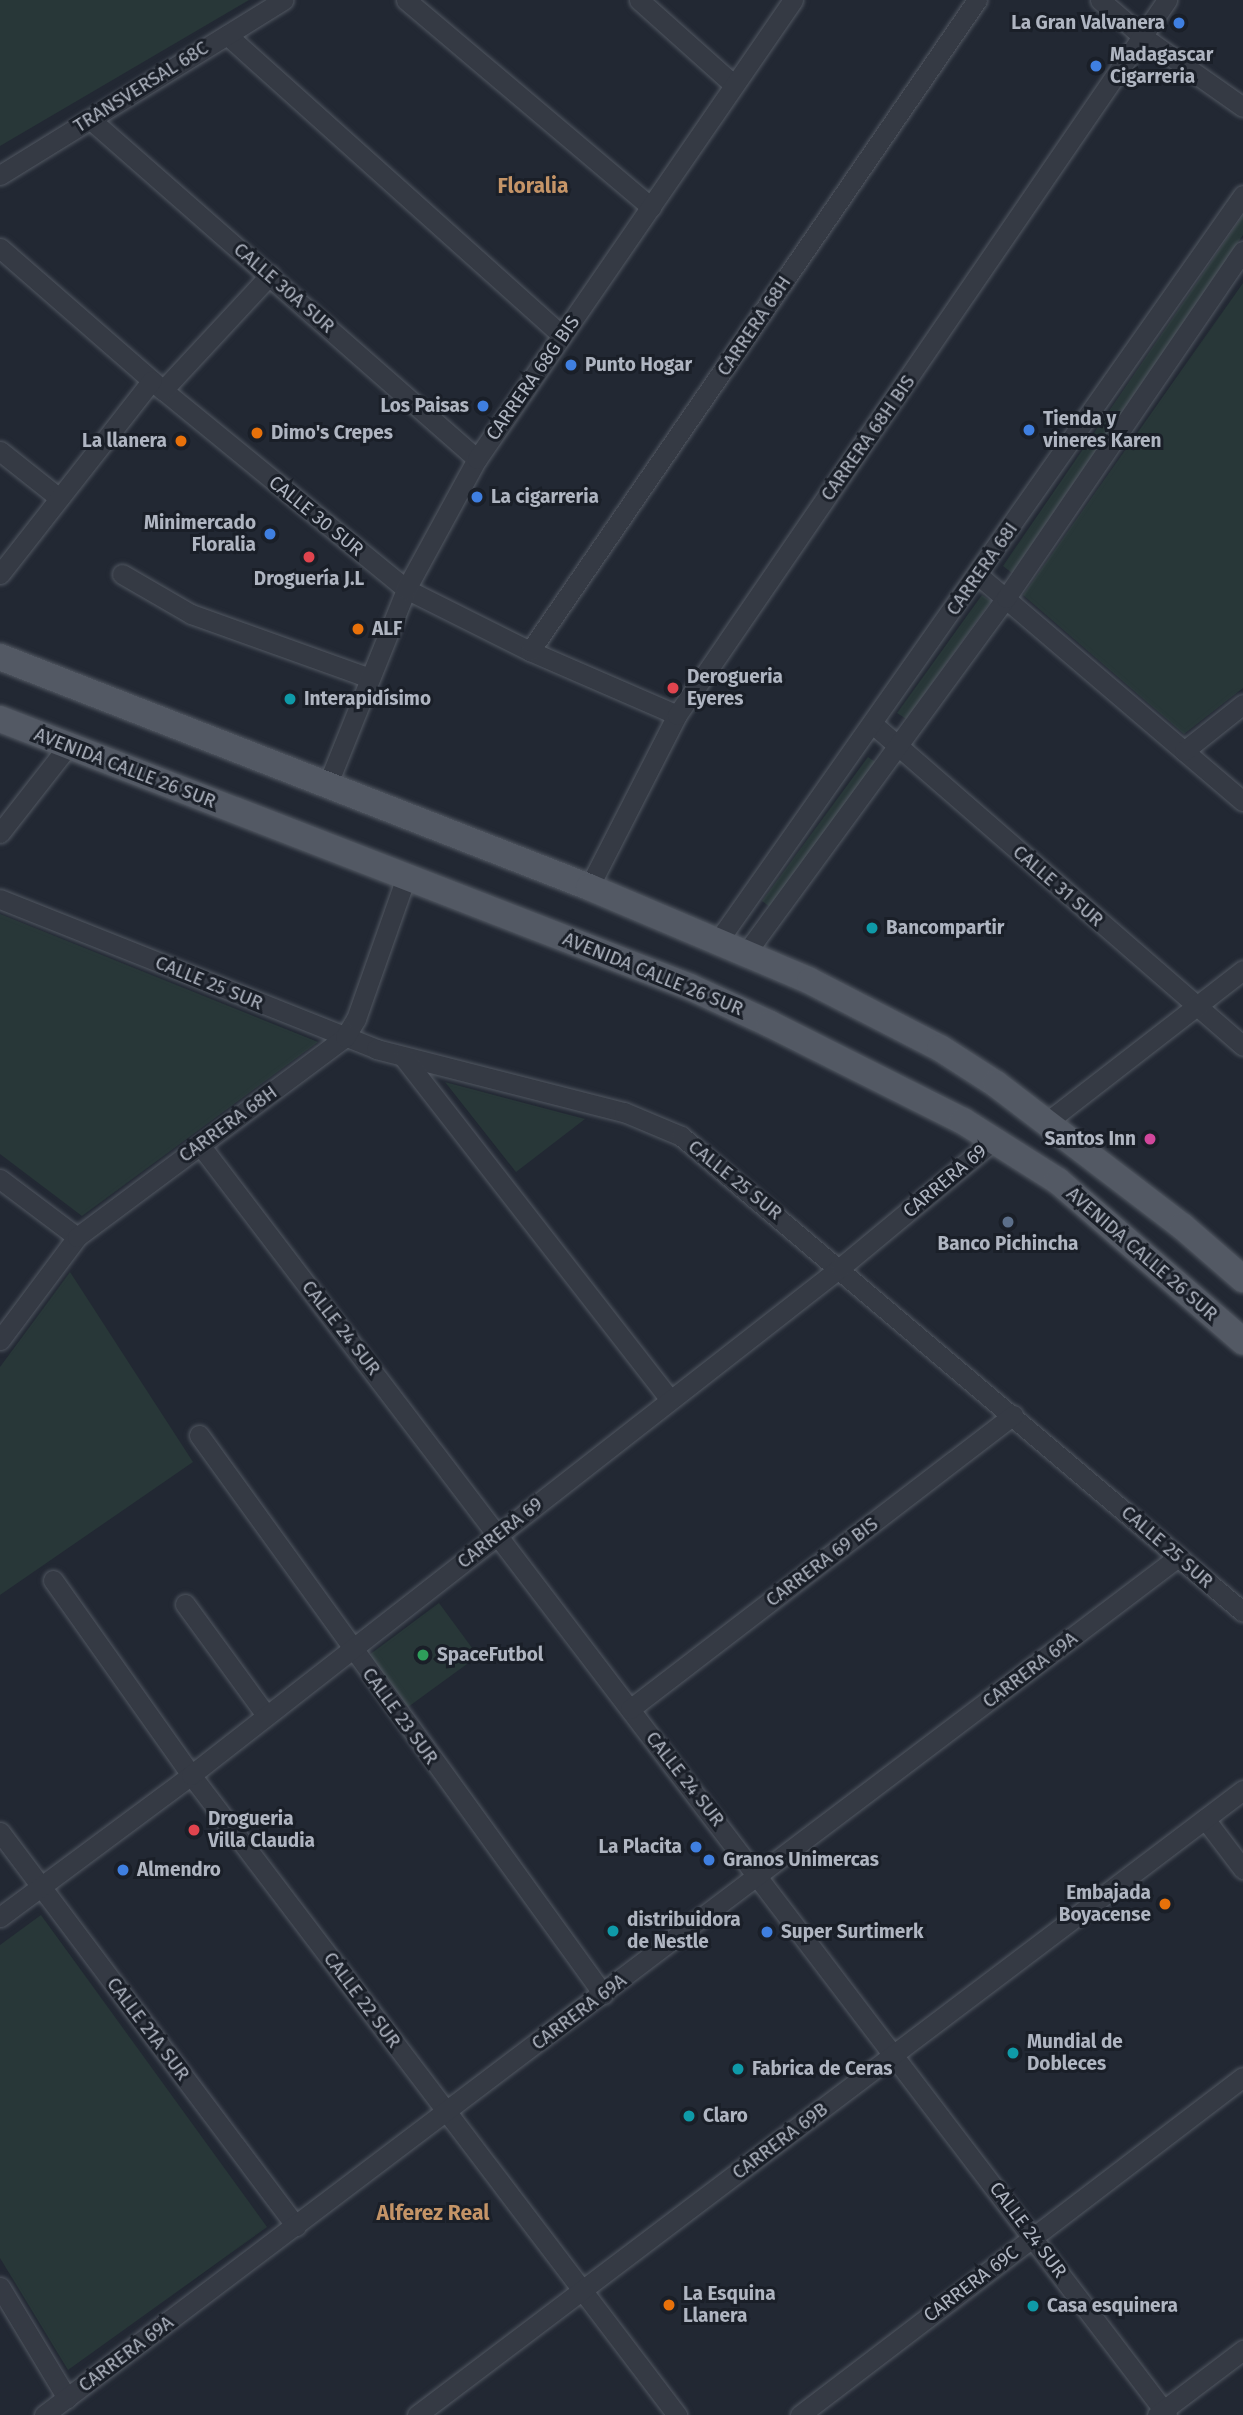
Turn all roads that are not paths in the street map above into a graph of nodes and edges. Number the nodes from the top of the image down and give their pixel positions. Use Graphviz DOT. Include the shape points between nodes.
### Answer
graph roads {
  1 [pos="283,0"];
  2 [pos="406,0"];
  3 [pos="639,0"];
  4 [pos="793,0"];
  5 [pos="977,0"];
  6 [pos="1100,0"];
  7 [pos="1167,0"];
  8 [pos="227,34"];
  9 [pos="1142,36"];
  10 [pos="734,85"];
  11 [pos="1243,107"];
  12 [pos="90,119"];
  13 [pos="0,174"];
  14 [pos="1243,195"];
  15 [pos="651,206"];
  16 [pos="0,248"];
  17 [pos="1243,251"];
  18 [pos="270,275"];
  19 [pos="562,336"];
  20 [pos="158,385"];
  21 [pos="0,451"];
  22 [pos="477,459"];
  23 [pos="59,498"];
  24 [pos="122,574"];
  25 [pos="0,575"];
  26 [pos="978,575"];
  27 [pos="406,589"];
  28 [pos="1006,598"];
  29 [pos="530,651"];
  30 [pos="0,657"];
  31 [pos="370,678"];
  32 [pos="1243,704"];
  33 [pos="677,715"];
  34 [pos="0,719"];
  35 [pos="874,725"];
  36 [pos="68,746"];
  37 [pos="899,747"];
  38 [pos="1184,751"];
  39 [pos="327,786"];
  40 [pos="1243,801"];
  41 [pos="0,833"];
  42 [pos="406,877"];
  43 [pos="589,887"];
  44 [pos="0,899"];
  45 [pos="718,942"];
  46 [pos="746,953"];
  47 [pos="1243,970"];
  48 [pos="1196,1005"];
  49 [pos="345,1038"];
  50 [pos="1243,1046"];
  51 [pos="404,1058"];
  52 [pos="1047,1122"];
  53 [pos="994,1140"];
  54 [pos="200,1145"];
  55 [pos="0,1179"];
  56 [pos="77,1237"];
  57 [pos="841,1267"];
  58 [pos="1243,1279"];
  59 [pos="0,1340"];
  60 [pos="1243,1341"];
  61 [pos="670,1400"];
  62 [pos="1013,1415"];
  63 [pos="199,1435"];
  64 [pos="499,1534"];
  65 [pos="1178,1557"];
  66 [pos="53,1580"];
  67 [pos="185,1604"];
  68 [pos="1243,1612"];
  69 [pos="350,1648"];
  70 [pos="630,1709"];
  71 [pos="266,1716"];
  72 [pos="191,1775"];
  73 [pos="1243,1790"];
  74 [pos="1205,1819"];
  75 [pos="0,1832"];
  76 [pos="1243,1869"];
  77 [pos="760,1876"];
  78 [pos="41,1886"];
  79 [pos="0,1917"];
  80 [pos="603,1994"];
  81 [pos="895,2053"];
  82 [pos="1243,2077"];
  83 [pos="447,2112"];
  84 [pos="296,2226"];
  85 [pos="1033,2237"];
  86 [pos="0,2287"];
  87 [pos="582,2289"];
  88 [pos="1243,2350"];
  89 [pos="67,2398"];
  90 [pos="1162,2413"];
  91 [pos="44,2415"];
  92 [pos="417,2415"];
  93 [pos="677,2415"];
  94 [pos="800,2415"];
  1 -- 8 [label="street, TRANSVERSAL 68C"];
  2 -- 15 [label="street"];
  3 -- 10 [label="street"];
  4 -- 10 [label="street, CARRERA 68G BIS"];
  5 -- 29 [label="street, CARRERA 68H"];
  6 -- 9 [label="street"];
  7 -- 9 [label="street, CARRERA 68H BIS"];
  8 -- 12 [label="street, TRANSVERSAL 68C"];
  8 -- 19 [label="street"];
  9 -- 11 [label="street"];
  9 -- 33 [label="street, CARRERA 68H BIS"];
  10 -- 15 [label="street, CARRERA 68G BIS"];
  12 -- 13 [label="street, TRANSVERSAL 68C"];
  12 -- 18 [label="street, CALLE 30A SUR"];
  14 -- 26 [label="street, CARRERA 68I"];
  15 -- 19 [label="street, CARRERA 68G BIS"];
  16 -- 20 [label="street, CALLE 30 SUR"];
  17 -- 28 [label="street, CARRERA 68I"];
  18 -- 20 [label="street"];
  18 -- 22 [label="street, CALLE 30A SUR"];
  19 -- 22 [label="street, CARRERA 68G BIS"];
  20 -- 23 [label="street"];
  20 -- 27 [label="street, CALLE 30 SUR"];
  21 -- 23 [label="street"];
  22 -- 27 [label="street, CARRERA 68G BIS"];
  23 -- 25 [label="street"];
  24 -- 31 [label="street" via="191,614"];
  26 -- 28 [label="street"];
  26 -- 35 [label="street, CARRERA 68I"];
  27 -- 29 [label="street, CALLE 30 SUR"];
  27 -- 31 [label="street, CARRERA 68G BIS"];
  28 -- 37 [label="street, CARRERA 68I"];
  28 -- 38 [label="street"];
  29 -- 33 [label="street, CALLE 30 SUR"];
  30 -- 39 [label="main road"];
  31 -- 39 [label="street, CARRERA 68G BIS"];
  32 -- 38 [label="street"];
  33 -- 43 [label="street, CARRERA 68H BIS"];
  34 -- 36 [label="main road, AVENIDA CALLE 26 SUR"];
  35 -- 37 [label="street, CALLE 31 SUR"];
  35 -- 45 [label="street, CARRERA 68I"];
  36 -- 41 [label="street"];
  36 -- 42 [label="main road, AVENIDA CALLE 26 SUR"];
  37 -- 46 [label="street, CARRERA 68I"];
  37 -- 48 [label="street, CALLE 31 SUR"];
  38 -- 40 [label="street"];
  39 -- 43 [label="main road"];
  42 -- 49 [label="street"];
  42 -- 53 [label="main road, AVENIDA CALLE 26 SUR" via="690,986"];
  43 -- 45 [label="main road"];
  44 -- 49 [label="street, CALLE 25 SUR"];
  45 -- 46 [label="main road"];
  46 -- 52 [label="main road" via="940,1048"];
  47 -- 48 [label="street"];
  48 -- 50 [label="street, CALLE 31 SUR"];
  48 -- 52 [label="street"];
  49 -- 51 [label="street, CALLE 25 SUR"];
  49 -- 54 [label="street, CARRERA 68H"];
  51 -- 57 [label="street, CALLE 25 SUR" via="650,1120 707,1154"];
  51 -- 61 [label="street"];
  52 -- 58 [label="main road"];
  53 -- 57 [label="street, CARRERA 69"];
  53 -- 60 [label="main road, AVENIDA CALLE 26 SUR" via="1058,1181"];
  54 -- 56 [label="street, CARRERA 68H"];
  54 -- 64 [label="street, CALLE 24 SUR"];
  55 -- 56 [label="street"];
  56 -- 59 [label="street, CARRERA 68H"];
  57 -- 61 [label="street, CARRERA 69"];
  57 -- 62 [label="street, CALLE 25 SUR"];
  61 -- 64 [label="street, CARRERA 69"];
  62 -- 65 [label="street, CALLE 25 SUR"];
  62 -- 70 [label="street, CARRERA 69 BIS"];
  63 -- 69 [label="street, CALLE 23 SUR"];
  64 -- 69 [label="street, CARRERA 69"];
  64 -- 70 [label="street, CALLE 24 SUR"];
  65 -- 68 [label="street, CALLE 25 SUR"];
  65 -- 77 [label="street, CARRERA 69A"];
  66 -- 72 [label="street, CALLE 22 SUR"];
  67 -- 71 [label="street"];
  69 -- 71 [label="street, CARRERA 69"];
  69 -- 80 [label="street, CALLE 23 SUR"];
  70 -- 77 [label="street, CALLE 24 SUR"];
  71 -- 72 [label="street, CARRERA 69"];
  72 -- 78 [label="street, CARRERA 69"];
  72 -- 83 [label="street, CALLE 22 SUR"];
  73 -- 74 [label="street, CARRERA 69B"];
  74 -- 76 [label="street"];
  74 -- 81 [label="street, CARRERA 69B"];
  75 -- 78 [label="street, CALLE 21A SUR"];
  77 -- 80 [label="street, CARRERA 69A"];
  77 -- 81 [label="street, CALLE 24 SUR"];
  78 -- 79 [label="street, CARRERA 69"];
  78 -- 84 [label="street, CALLE 21A SUR"];
  80 -- 83 [label="street, CARRERA 69A"];
  81 -- 85 [label="street, CALLE 24 SUR"];
  81 -- 87 [label="street, CARRERA 69B"];
  82 -- 85 [label="street, CARRERA 69C"];
  83 -- 84 [label="street, CARRERA 69A"];
  83 -- 87 [label="street, CALLE 22 SUR"];
  84 -- 89 [label="street, CARRERA 69A"];
  85 -- 90 [label="street, CALLE 24 SUR"];
  85 -- 94 [label="street, CARRERA 69C"];
  86 -- 89 [label="street"];
  87 -- 92 [label="street, CARRERA 69B"];
  87 -- 93 [label="street, CALLE 22 SUR"];
  88 -- 90 [label="street"];
  89 -- 91 [label="street, CARRERA 69A"];
}
